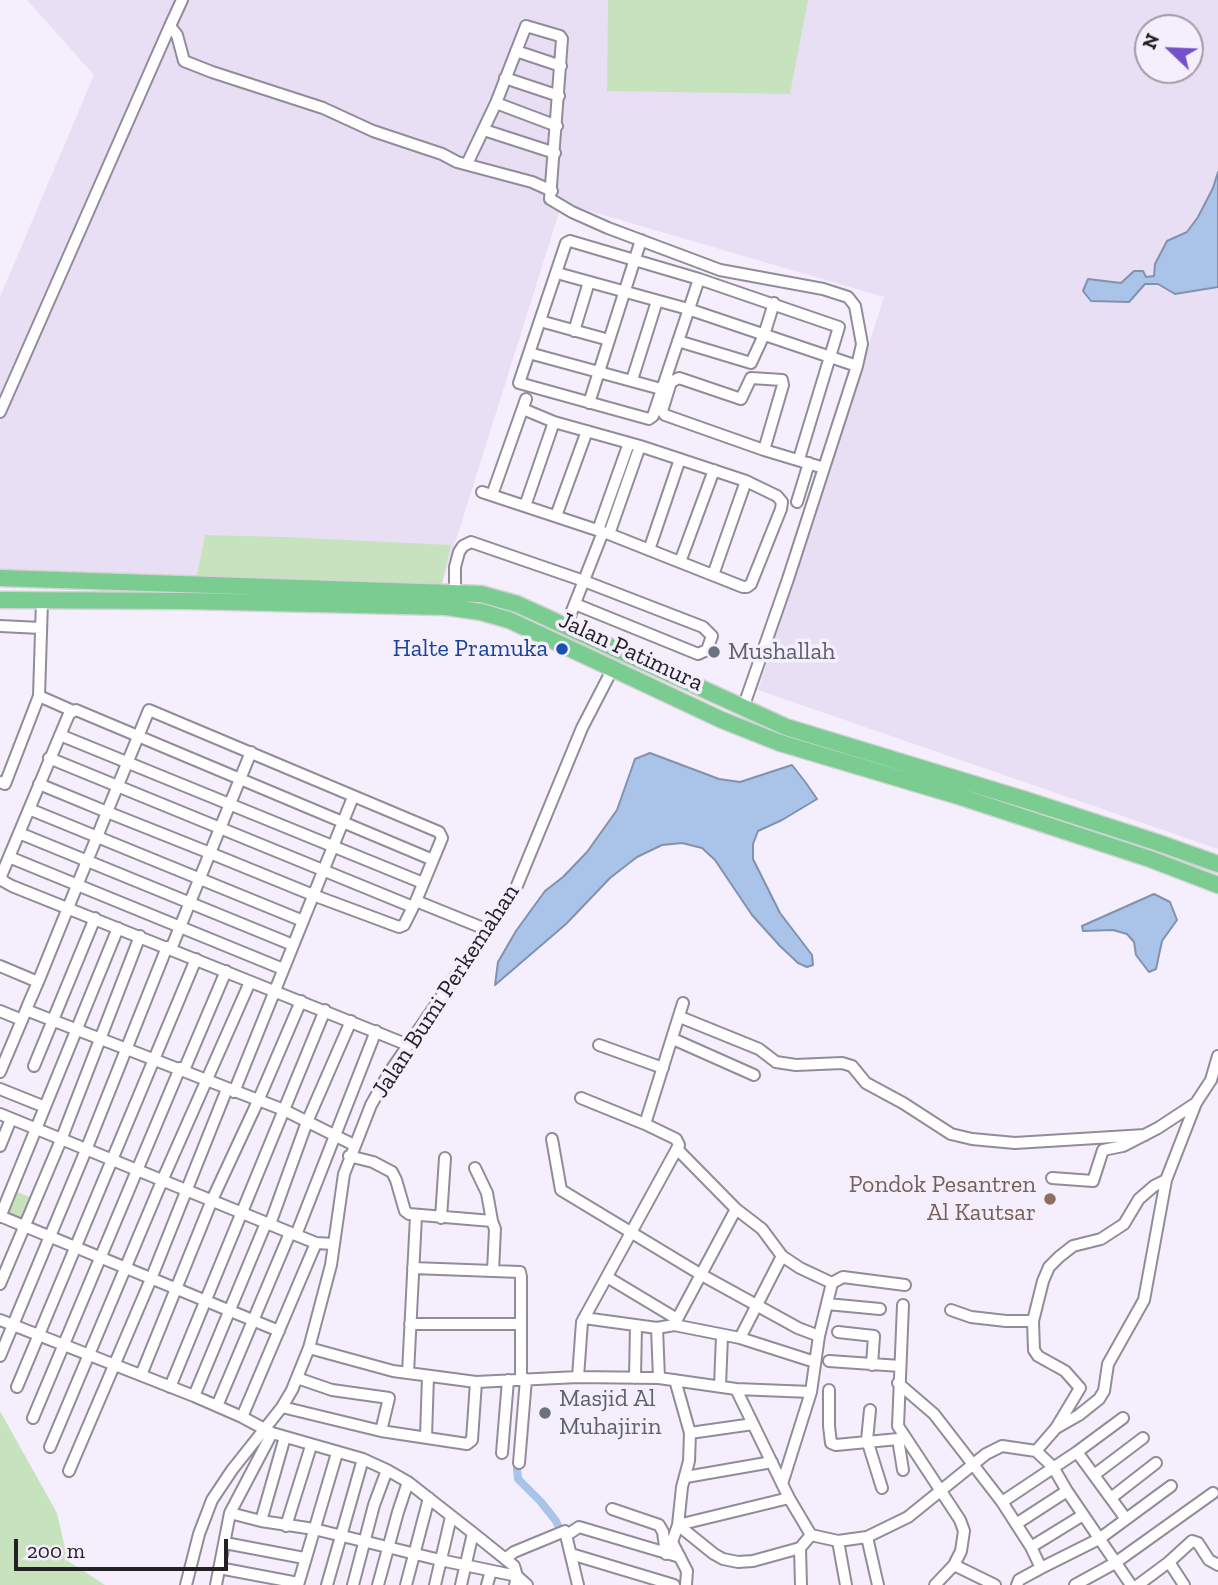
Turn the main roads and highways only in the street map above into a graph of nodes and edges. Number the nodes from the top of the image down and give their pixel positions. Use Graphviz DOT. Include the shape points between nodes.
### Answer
graph roads {
  1 [pos="0,578"];
  2 [pos="321,597"];
  3 [pos="0,600"];
  4 [pos="1218,864"];
  5 [pos="1218,885"];
  1 -- 2 [label="highway, Jalan Patimura"];
  2 -- 3 [label="highway, Jalan Patimura"];
  2 -- 4 [label="highway, Jalan Patimura" via="455,592 517,604 786,727"];
  2 -- 5 [label="highway, Jalan Patimura" via="446,607 509,620 780,743 958,796"];
}
